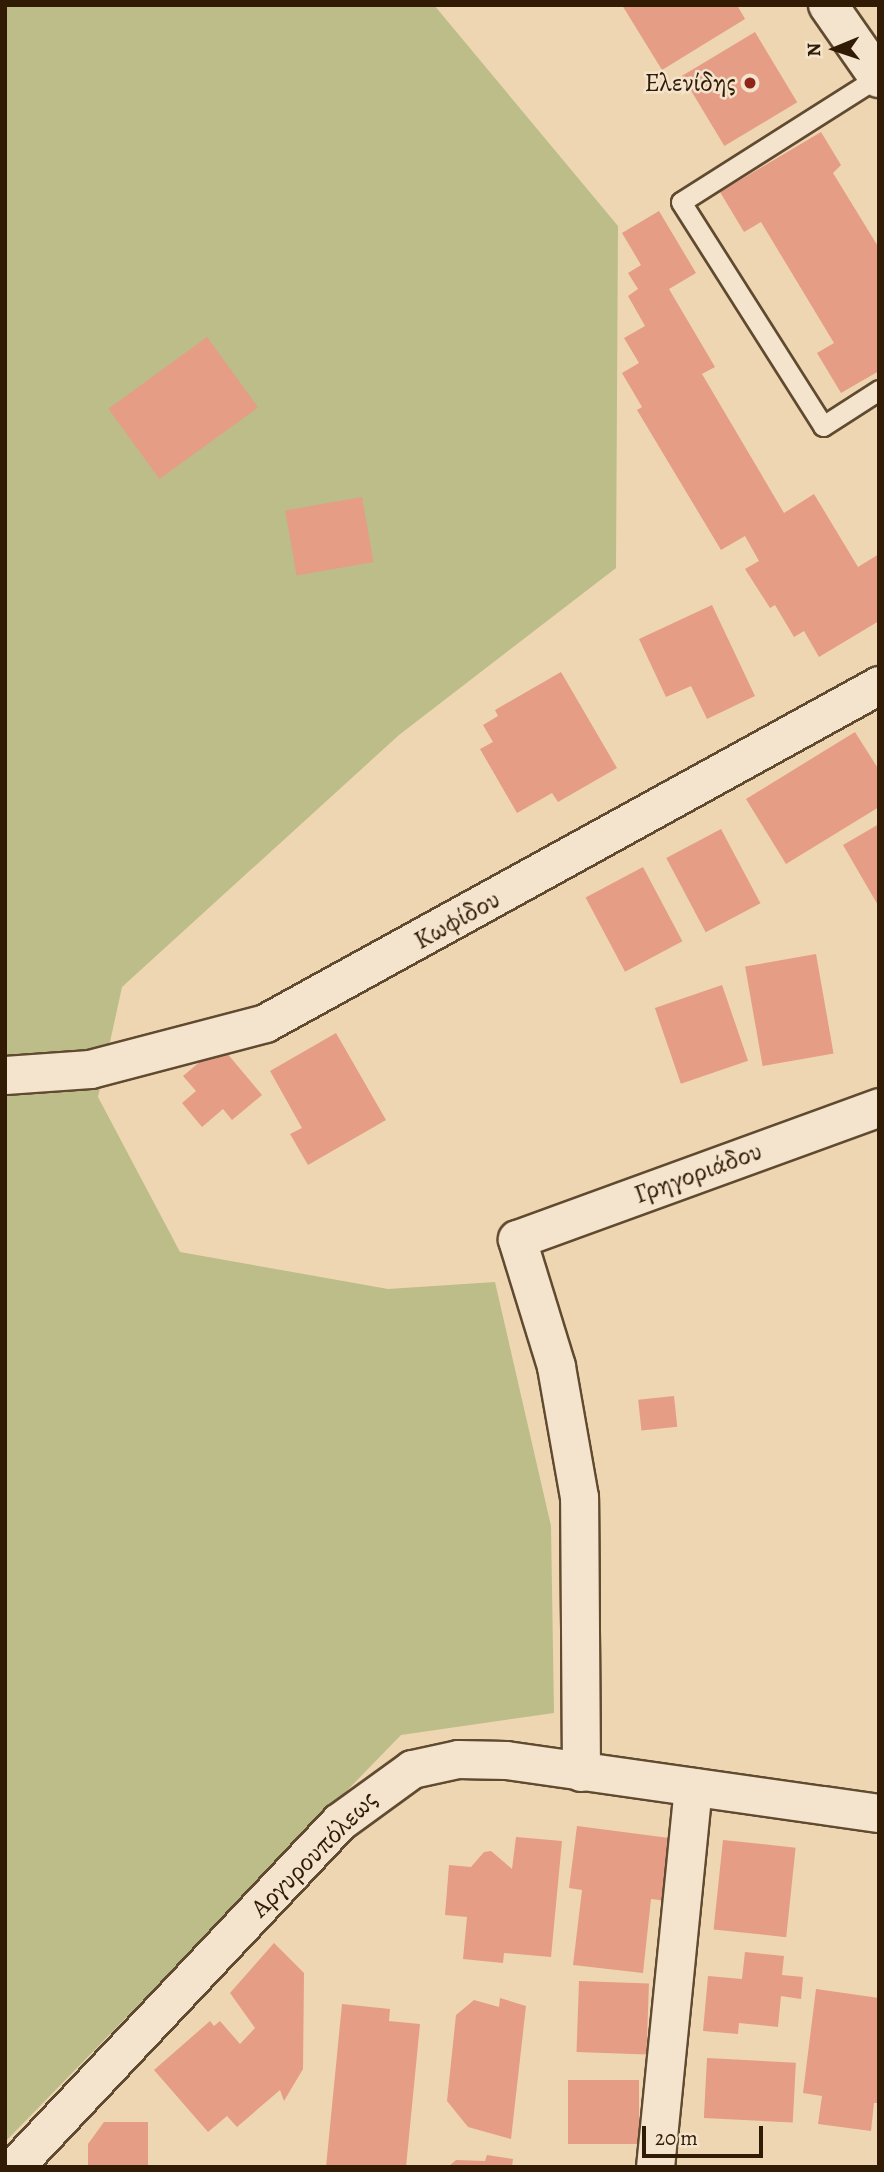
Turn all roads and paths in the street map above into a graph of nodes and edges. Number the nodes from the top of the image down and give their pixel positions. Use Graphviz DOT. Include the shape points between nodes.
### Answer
graph roads {
  1 [pos="828,5"];
  2 [pos="878,77"];
  3 [pos="879,390"];
  4 [pos="879,685"];
  5 [pos="5,1075"];
  6 [pos="879,1107"];
  7 [pos="581,1772"];
  8 [pos="693,1787"];
  9 [pos="879,1813"];
  10 [pos="14,2167"];
  11 [pos="655,2167"];
  1 -- 2 [label="main road"];
  2 -- 3 [label="lane" via="681,202 823,426"];
  4 -- 5 [label="street, Κωφίδου" via="265,1023 90,1069"];
  6 -- 7 [label="street, Γρηγοριάδου" via="517,1239 556,1366 579,1497"];
  7 -- 8 [label="street, Αργυρουπόλεως"];
  7 -- 10 [label="street, Αργυρουπόλεως" via="483,1758 428,1764 392,1780 339,1822"];
  8 -- 9 [label="street, Αργυρουπόλεως"];
  8 -- 11 [label="street"];
}
